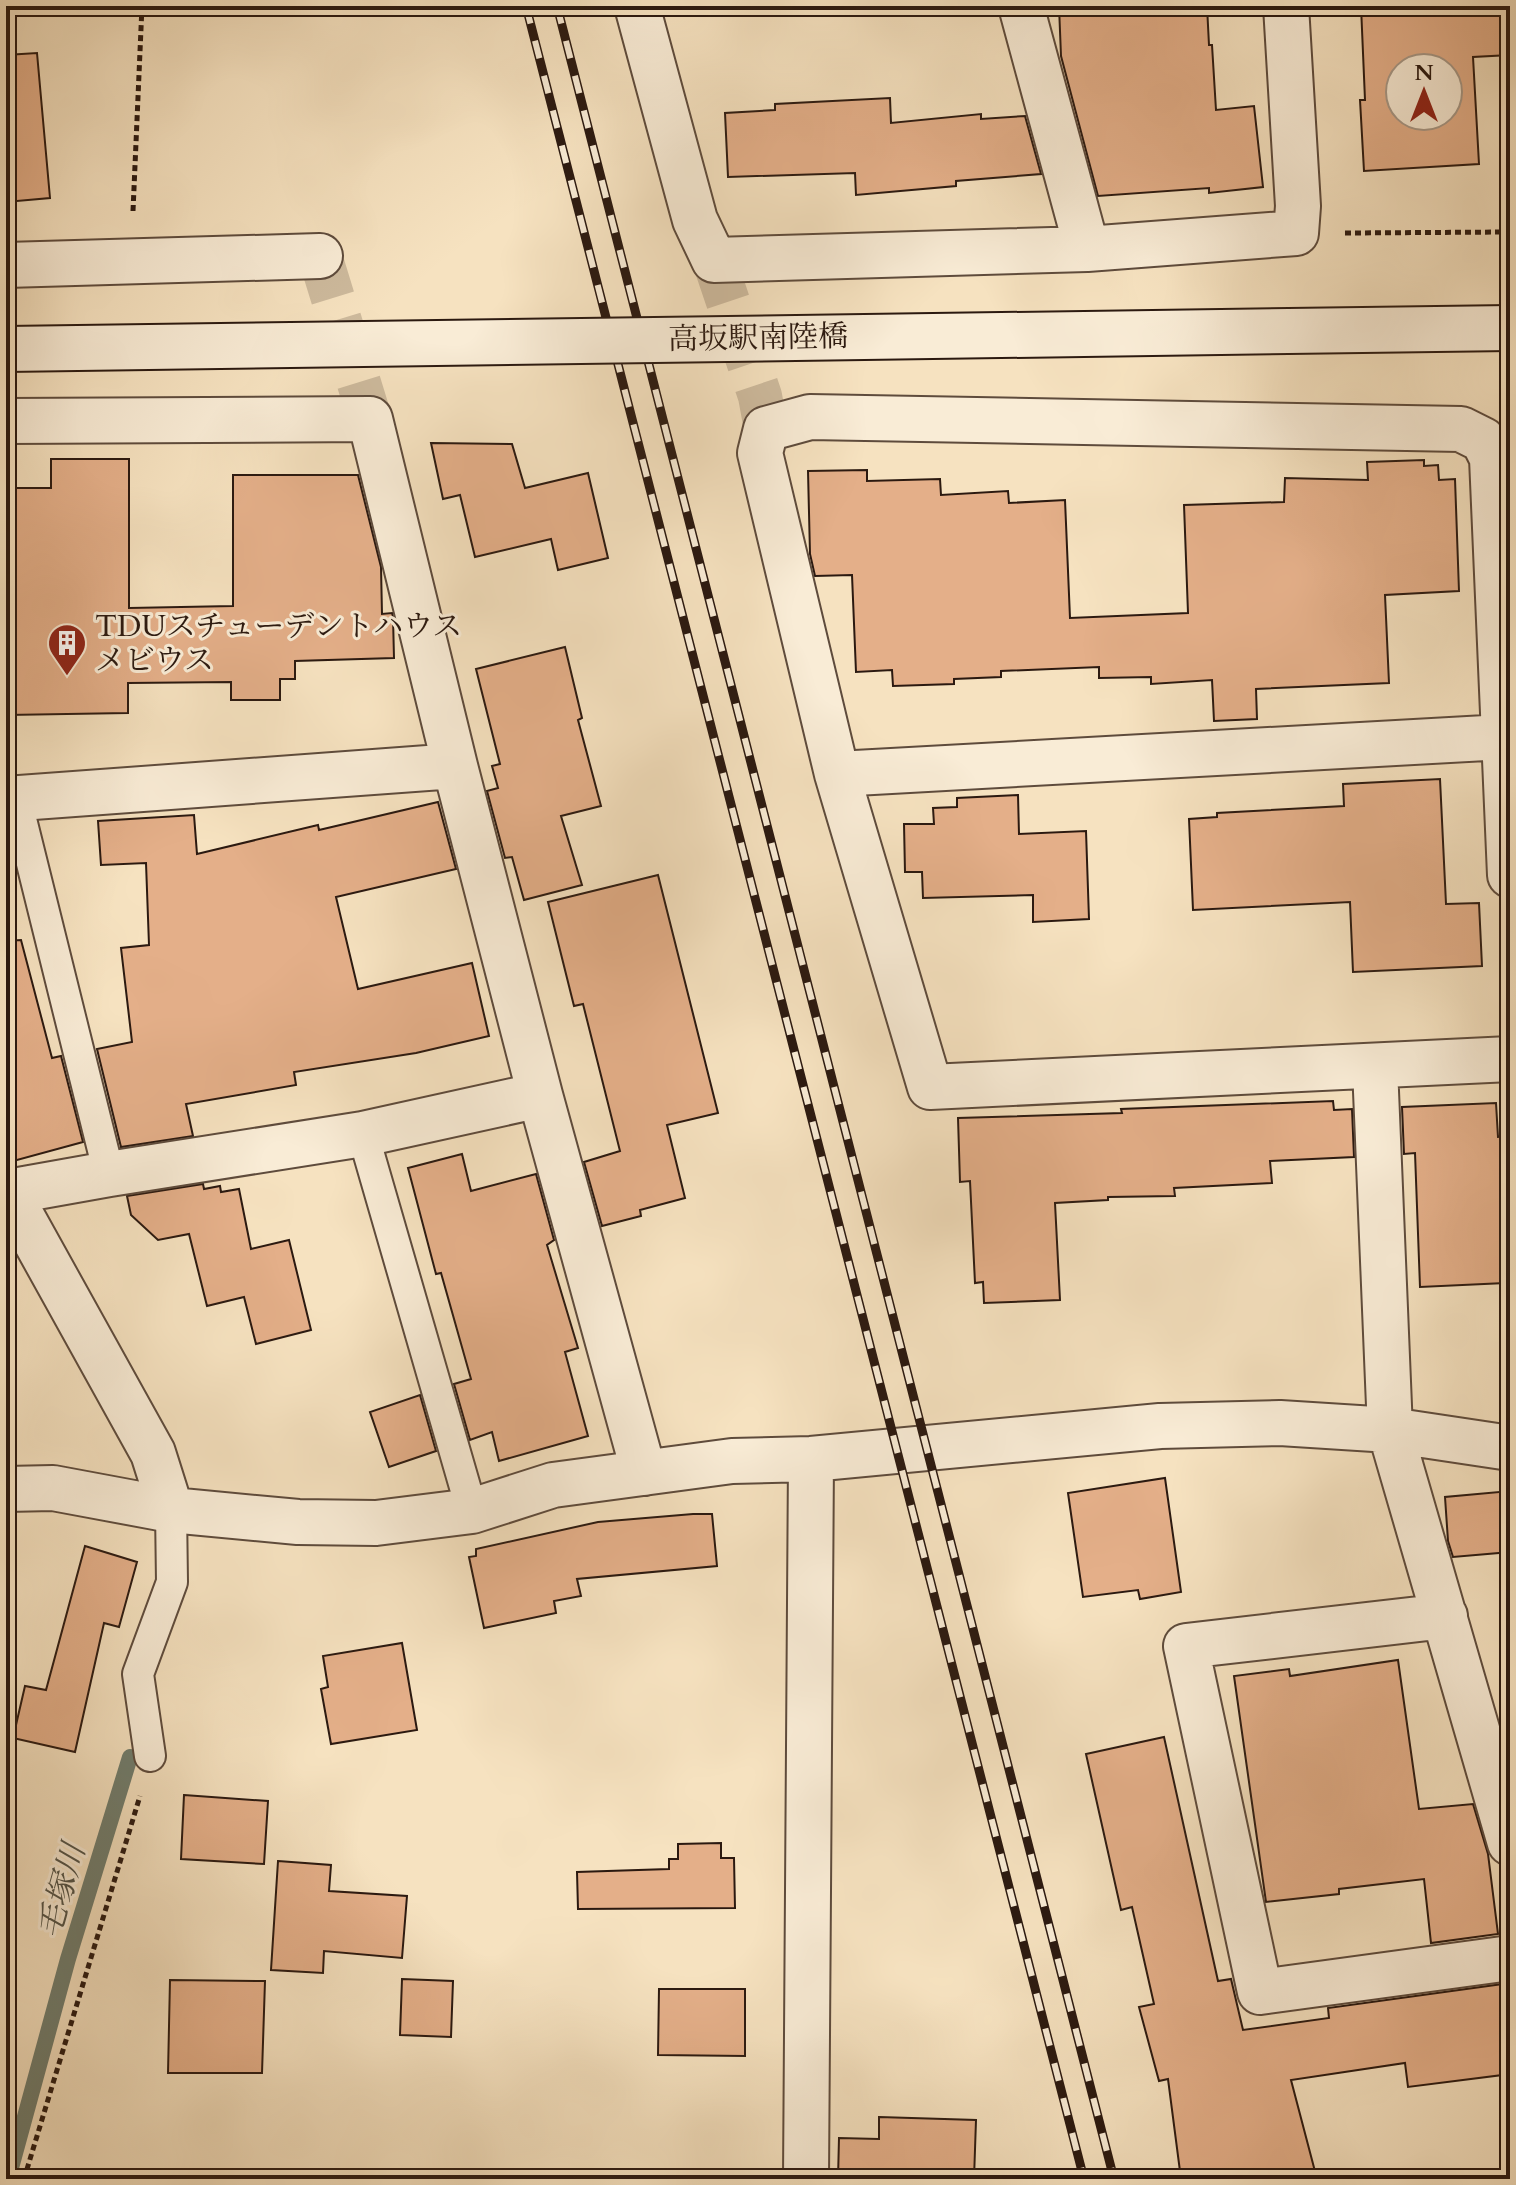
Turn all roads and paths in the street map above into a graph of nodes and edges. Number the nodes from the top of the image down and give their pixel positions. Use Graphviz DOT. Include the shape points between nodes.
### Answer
graph roads {
  1 [pos="142,6"];
  2 [pos="637,6"];
  3 [pos="1021,6"];
  4 [pos="1286,6"];
  5 [pos="1510,232"];
  6 [pos="1296,233"];
  7 [pos="1087,249"];
  8 [pos="320,256"];
  9 [pos="131,260"];
  10 [pos="6,265"];
  11 [pos="1510,328"];
  12 [pos="6,349"];
  13 [pos="6,421"];
  14 [pos="1504,737"];
  15 [pos="455,766"];
  16 [pos="837,774"];
  17 [pos="11,799"];
  18 [pos="1510,875"];
  19 [pos="1510,1059"];
  20 [pos="1375,1067"];
  21 [pos="540,1095"];
  22 [pos="363,1134"];
  23 [pos="109,1174"];
  24 [pos="7,1190"];
  25 [pos="1390,1430"];
  26 [pos="1510,1448"];
  27 [pos="811,1459"];
  28 [pos="644,1473"];
  29 [pos="6,1489"];
  30 [pos="171,1510"];
  31 [pos="472,1511"];
  32 [pos="1445,1616"];
  33 [pos="150,1756"];
  34 [pos="1510,1843"];
  35 [pos="1510,1958"];
  36 [pos="24,2179"];
  37 [pos="806,2179"];
  1 -- 9 [label="path"];
  2 -- 7 [label="street" via="695,220 714,260"];
  3 -- 7 [label="street"];
  4 -- 6 [label="street"];
  5 -- 6 [label="path"];
  6 -- 7 [label="street"];
  8 -- 9 [label="street"];
  9 -- 10 [label="street"];
  11 -- 12 [label="street, 高坂駅南陸橋, bridge"];
  13 -- 15 [label="street" via="370,419"];
  14 -- 16 [label="street"];
  14 -- 16 [label="street" via="1492,458 1483,440 1461,429 810,417 766,429 760,453"];
  14 -- 18 [label="street"];
  15 -- 17 [label="street"];
  15 -- 21 [label="street"];
  16 -- 20 [label="street" via="930,1087"];
  17 -- 23 [label="lane"];
  19 -- 20 [label="street"];
  20 -- 25 [label="street"];
  21 -- 22 [label="street"];
  21 -- 28 [label="street"];
  22 -- 23 [label="street"];
  22 -- 31 [label="lane"];
  23 -- 24 [label="street"];
  24 -- 30 [label="street" via="153,1453"];
  25 -- 26 [label="street"];
  25 -- 27 [label="street" via="1280,1423 1160,1426"];
  25 -- 32 [label="street"];
  27 -- 28 [label="street" via="732,1461"];
  27 -- 37 [label="street"];
  28 -- 31 [label="street" via="553,1485"];
  29 -- 30 [label="street" via="53,1488"];
  30 -- 31 [label="street" via="361,1523"];
  30 -- 33 [label="lane" via="172,1582 138,1674"];
  32 -- 34 [label="street"];
  32 -- 35 [label="street" via="1186,1646 1260,1992"];
  33 -- 36 [label="path"];
}
